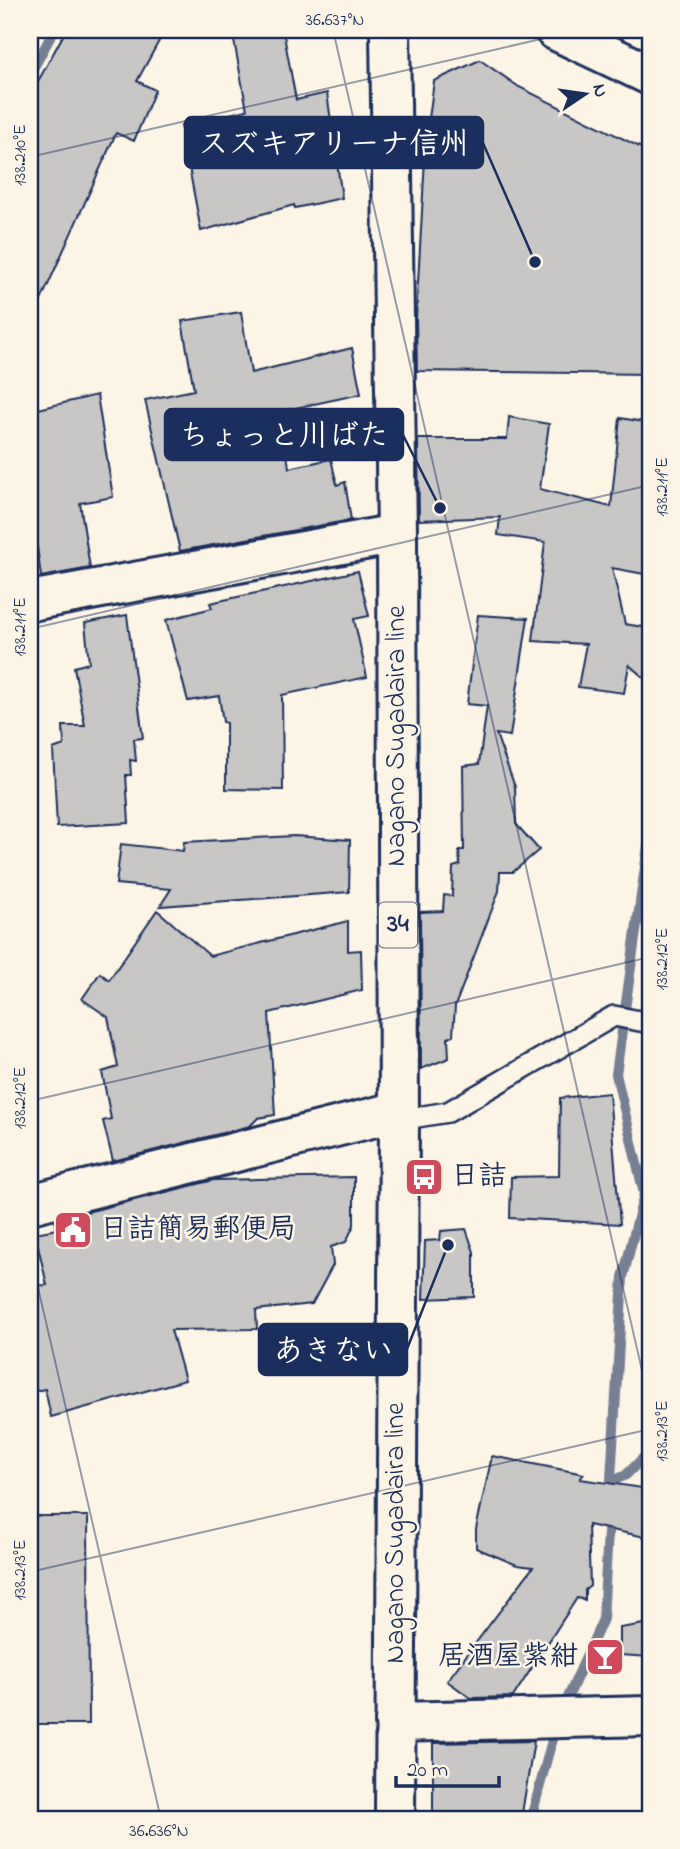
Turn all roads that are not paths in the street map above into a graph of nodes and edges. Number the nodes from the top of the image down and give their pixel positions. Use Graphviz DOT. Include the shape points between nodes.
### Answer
graph roads {
  1 [pos="390,30"];
  2 [pos="555,30"];
  3 [pos="650,75"];
  4 [pos="397,534"];
  5 [pos="30,601"];
  6 [pos="645,1021"];
  7 [pos="399,1116"];
  8 [pos="30,1204"];
  9 [pos="650,1716"];
  10 [pos="394,1722"];
  11 [pos="395,1819"];
  1 -- 4 [label="main road, Nagano Sugadaira line / 34"];
  2 -- 3 [label="main road"];
  4 -- 5 [label="main road"];
  4 -- 7 [label="main road, Nagano Sugadaira line / 34"];
  6 -- 7 [label="lane" via="614,1016 448,1112"];
  7 -- 8 [label="main road"];
  7 -- 10 [label="main road, Nagano Sugadaira line / 34"];
  9 -- 10 [label="main road"];
  10 -- 11 [label="main road, Nagano Sugadaira line / 34"];
}
